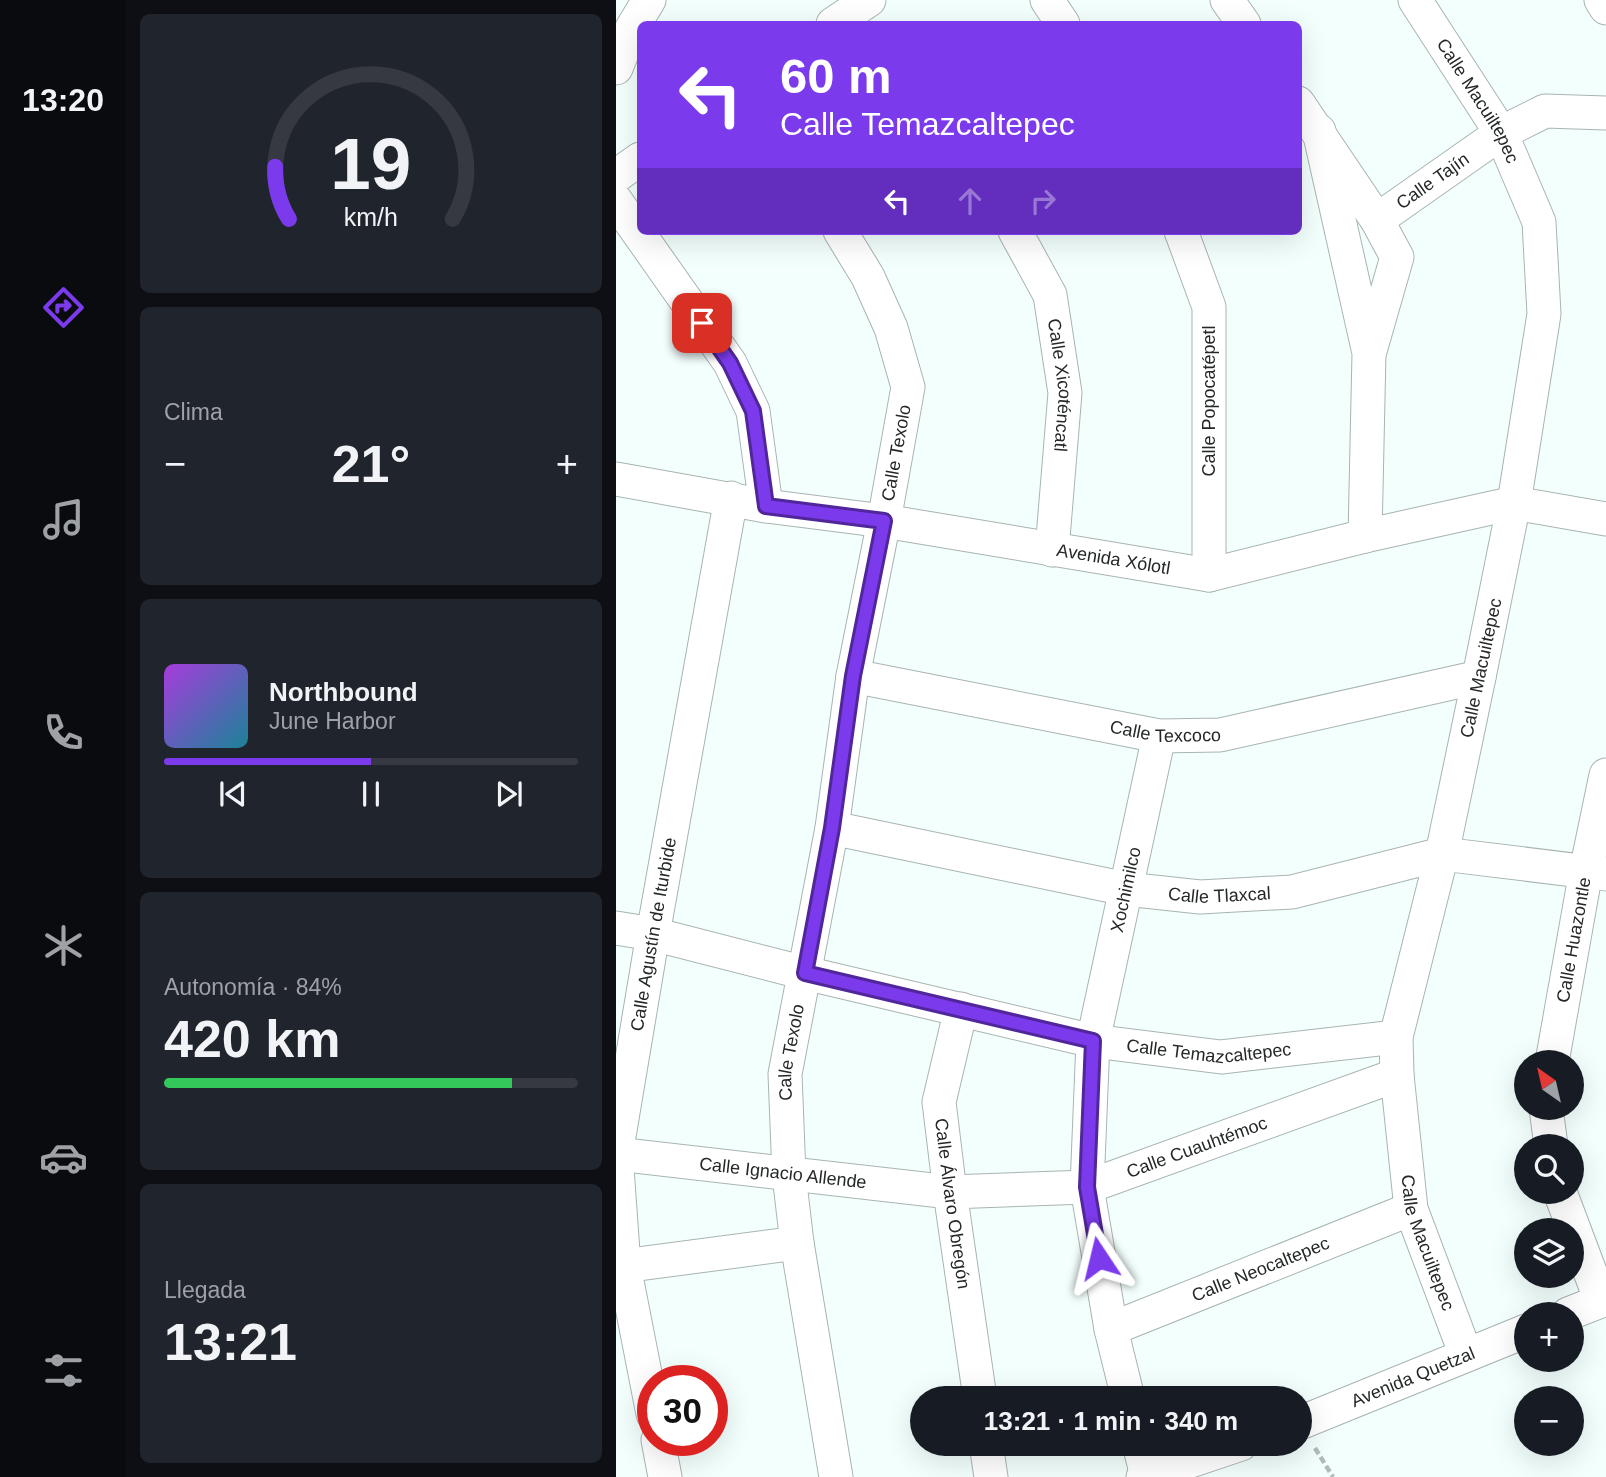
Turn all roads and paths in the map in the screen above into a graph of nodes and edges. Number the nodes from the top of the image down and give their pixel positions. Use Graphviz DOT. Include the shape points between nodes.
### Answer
graph roads {
  1 [pos="649,0"];
  2 [pos="1047,0"];
  3 [pos="1227,0"];
  4 [pos="1415,0"];
  5 [pos="1601,0"];
  6 [pos="1606,8"];
  7 [pos="872,9"];
  8 [pos="841,21"];
  9 [pos="1061,21"];
  10 [pos="1242,21"];
  11 [pos="624,28"];
  12 [pos="616,68"];
  13 [pos="1302,108"];
  14 [pos="1606,113"];
  15 [pos="1319,131"];
  16 [pos="1501,133"];
  17 [pos="637,161"];
  18 [pos="616,176"];
  19 [pos="616,201"];
  20 [pos="1377,220"];
  21 [pos="637,231"];
  22 [pos="640,235"];
  23 [pos="842,235"];
  24 [pos="1017,235"];
  25 [pos="1182,235"];
  26 [pos="1369,353"];
  27 [pos="616,478"];
  28 [pos="731,498"];
  29 [pos="1514,503"];
  30 [pos="766,506"];
  31 [pos="1606,519"];
  32 [pos="884,521"];
  33 [pos="1365,536"];
  34 [pos="1052,550"];
  35 [pos="1209,575"];
  36 [pos="853,676"];
  37 [pos="1479,677"];
  38 [pos="1158,736"];
  39 [pos="1606,775"];
  40 [pos="832,828"];
  41 [pos="1443,854"];
  42 [pos="1596,873"];
  43 [pos="1126,888"];
  44 [pos="616,928"];
  45 [pos="653,934"];
  46 [pos="805,973"];
  47 [pos="961,1009"];
  48 [pos="1396,1037"];
  49 [pos="1093,1041"];
  50 [pos="1555,1050"];
  51 [pos="1397,1075"];
  52 [pos="616,1154"];
  53 [pos="789,1175"];
  54 [pos="1087,1187"];
  55 [pos="950,1192"];
  56 [pos="1565,1204"];
  57 [pos="1411,1209"];
  58 [pos="797,1243"];
  59 [pos="620,1266"];
  60 [pos="1604,1300"];
  61 [pos="1584,1308"];
  62 [pos="1111,1329"];
  63 [pos="1514,1336"];
  64 [pos="1466,1355"];
  65 [pos="642,1365"];
  66 [pos="978,1386"];
  67 [pos="1125,1386"];
  68 [pos="1312,1432"];
  69 [pos="1312,1443"];
  70 [pos="661,1456"];
  71 [pos="988,1456"];
  72 [pos="1141,1456"];
  73 [pos="1205,1456"];
  74 [pos="1145,1476"];
  75 [pos="665,1477"];
  76 [pos="836,1477"];
  77 [pos="991,1477"];
  78 [pos="1333,1477"];
  1 -- 11 [label="street"];
  2 -- 9 [label="street"];
  3 -- 10 [label="street"];
  4 -- 16 [label="street, Calle Macuiltepec"];
  5 -- 6 [label="street"];
  7 -- 8 [label="street"];
  11 -- 12 [label="street"];
  13 -- 15 [label="street"];
  14 -- 16 [label="street, Calle Tajín" via="1545,111"];
  15 -- 20 [label="street"];
  15 -- 26 [label="street"];
  16 -- 20 [label="street, Calle Tajín"];
  16 -- 29 [label="street, Calle Macuiltepec" via="1539,222 1544,314"];
  17 -- 18 [label="street"];
  19 -- 21 [label="street"];
  20 -- 26 [label="street" via="1397,257"];
  22 -- 30 [label="street" via="730,363 753,411"];
  23 -- 32 [label="street, Calle Texolo" via="868,277 891,328 908,387"];
  24 -- 34 [label="street, Calle Xicoténcatl" via="1050,295 1065,393"];
  25 -- 35 [label="street, Calle Popocatépetl" via="1209,307"];
  26 -- 33 [label="street"];
  27 -- 28 [label="street, Avenida Xólotl"];
  28 -- 30 [label="street, Avenida Xólotl"];
  28 -- 45 [label="street, Calle Agustín de Iturbide"];
  29 -- 31 [label="street, Avenida Xólotl"];
  29 -- 33 [label="street, Avenida Xólotl"];
  29 -- 37 [label="street, Calle Macuiltepec"];
  30 -- 32 [label="street, Avenida Xólotl"];
  32 -- 34 [label="street, Avenida Xólotl"];
  32 -- 36 [label="street, Calle Texolo"];
  33 -- 35 [label="street, Avenida Xólotl"];
  34 -- 35 [label="street, Avenida Xólotl"];
  36 -- 38 [label="street, Calle Texcoco"];
  36 -- 40 [label="street, Calle Texolo"];
  37 -- 38 [label="street, Calle Texcoco" via="1220,735"];
  37 -- 41 [label="street, Calle Macuiltepec"];
  38 -- 43 [label="street, Xochimilco"];
  39 -- 42 [label="street, Calle Huazontle"];
  40 -- 43 [label="street, Calle Tlaxcal"];
  40 -- 46 [label="street, Calle Texolo"];
  41 -- 42 [label="street, Calle Tlaxcal"];
  41 -- 43 [label="street, Calle Tlaxcal" via="1292,892 1200,897"];
  41 -- 48 [label="street, Calle Macuiltepec"];
  42 -- 50 [label="street, Calle Huazontle"];
  43 -- 49 [label="street, Xochimilco"];
  44 -- 45 [label="street, Calle Temazcaltepec"];
  45 -- 46 [label="street, Calle Temazcaltepec"];
  45 -- 52 [label="street, Calle Agustín de Iturbide"];
  46 -- 47 [label="street, Calle Temazcaltepec"];
  46 -- 53 [label="street, Calle Texolo" via="785,1074"];
  47 -- 49 [label="street, Calle Temazcaltepec"];
  47 -- 55 [label="street, Calle Álvaro Obregón" via="939,1102"];
  48 -- 49 [label="street, Calle Temazcaltepec" via="1221,1057"];
  48 -- 51 [label="street, Calle Macuiltepec"];
  49 -- 54 [label="street, Xochimilco"];
  51 -- 54 [label="street, Calle Cuauhtémoc"];
  51 -- 57 [label="street, Calle Macuiltepec"];
  52 -- 53 [label="street, Calle Ignacio Allende"];
  52 -- 59 [label="street, Calle Agustín de Iturbide"];
  53 -- 55 [label="street, Calle Ignacio Allende"];
  53 -- 58 [label="street, Calle Texolo"];
  54 -- 55 [label="street, Calle Cuauhtémoc"];
  54 -- 62 [label="street, Xochimilco"];
  55 -- 66 [label="street, Calle Álvaro Obregón"];
  56 -- 60 [label="street"];
  57 -- 62 [label="street, Calle Neocaltepec"];
  57 -- 64 [label="street, Calle Macuiltepec"];
  58 -- 59 [label="street"];
  58 -- 76 [label="street, Calle Texolo"];
  59 -- 65 [label="street, Calle Agustín de Iturbide"];
  60 -- 61 [label="street"];
  62 -- 67 [label="street, Xochimilco"];
  63 -- 64 [label="street, Avenida Quetzal"];
  64 -- 68 [label="street, Avenida Quetzal"];
  69 -- 78 [label="path"];
  70 -- 75 [label="street"];
  71 -- 77 [label="street"];
  72 -- 74 [label="street"];
  73 -- 74 [label="street"];
}
